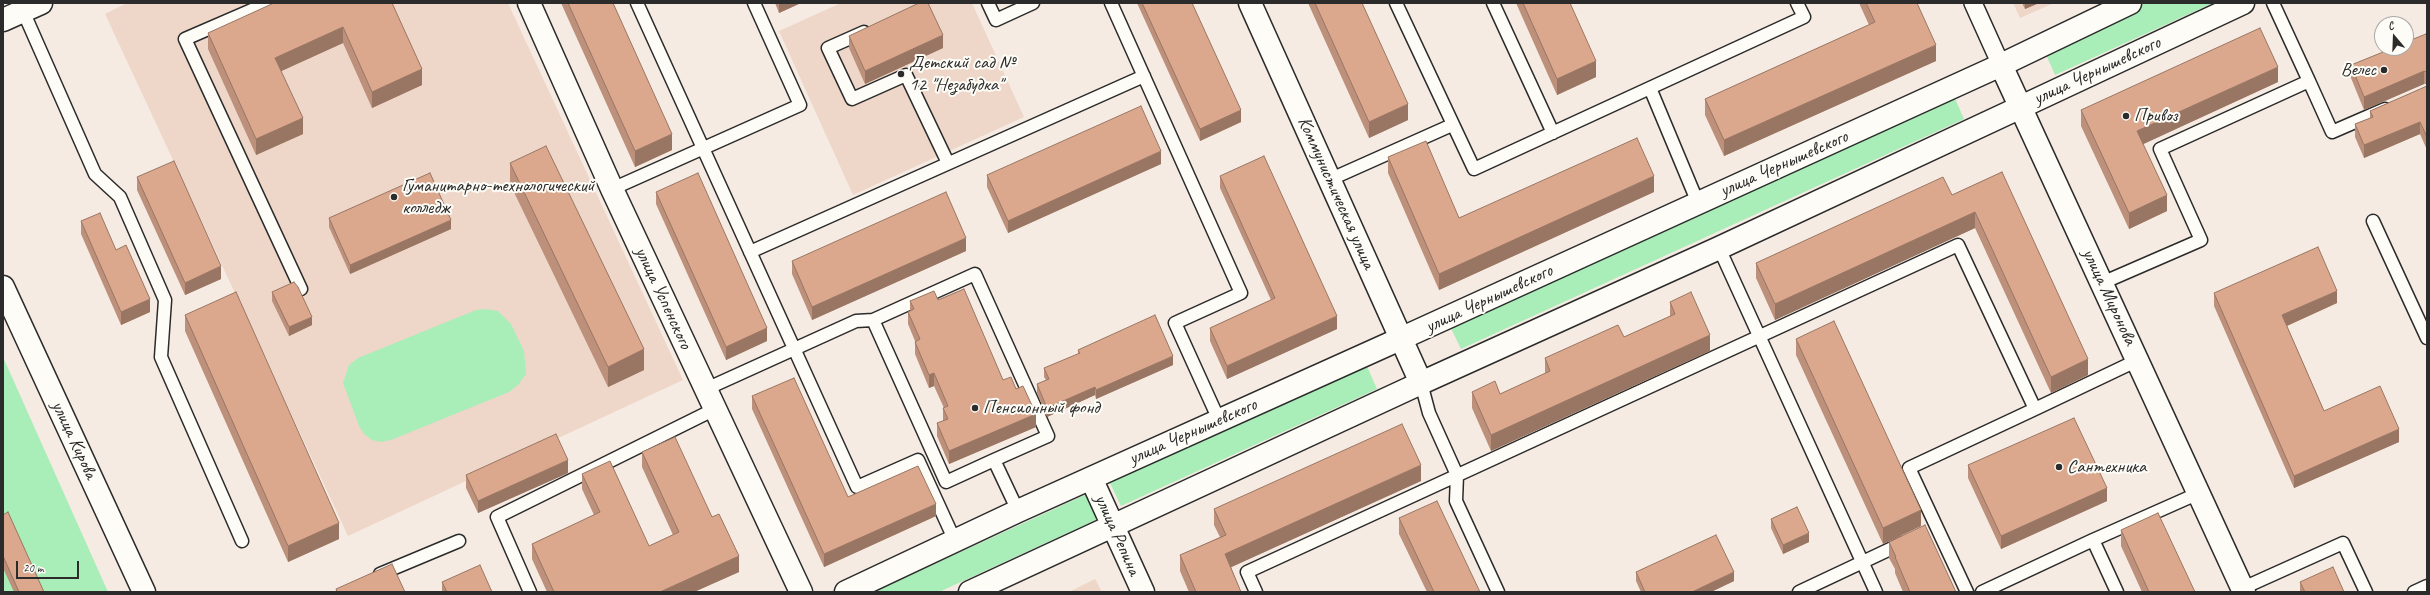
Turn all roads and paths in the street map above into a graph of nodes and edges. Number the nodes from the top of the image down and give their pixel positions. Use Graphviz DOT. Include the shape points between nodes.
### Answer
graph roads {
  1 [pos="268,3"];
  2 [pos="529,3"];
  3 [pos="637,3"];
  4 [pos="754,3"];
  5 [pos="988,3"];
  6 [pos="1033,3"];
  7 [pos="1111,3"];
  8 [pos="1250,3"];
  9 [pos="1396,3"];
  10 [pos="1493,3"];
  11 [pos="1797,3"];
  12 [pos="1973,3"];
  13 [pos="2130,3"];
  14 [pos="2243,3"];
  15 [pos="2273,3"];
  16 [pos="32,7"];
  17 [pos="3,20"];
  18 [pos="875,27"];
  19 [pos="2001,65"];
  20 [pos="1144,76"];
  21 [pos="2309,81"];
  22 [pos="1650,88"];
  23 [pos="2398,104"];
  24 [pos="2021,107"];
  25 [pos="1452,125"];
  26 [pos="1552,133"];
  27 [pos="703,148"];
  28 [pos="948,163"];
  29 [pos="1330,179"];
  30 [pos="612,188"];
  31 [pos="1698,203"];
  32 [pos="2373,221"];
  33 [pos="1719,248"];
  34 [pos="750,252"];
  35 [pos="2102,283"];
  36 [pos="3,287"];
  37 [pos="301,289"];
  38 [pos="873,320"];
  39 [pos="1759,336"];
  40 [pos="2427,338"];
  41 [pos="1400,339"];
  42 [pos="794,349"];
  43 [pos="2138,360"];
  44 [pos="1421,383"];
  45 [pos="706,389"];
  46 [pos="715,409"];
  47 [pos="2035,409"];
  48 [pos="1219,420"];
  49 [pos="994,460"];
  50 [pos="1457,475"];
  51 [pos="1091,478"];
  52 [pos="2199,493"];
  53 [pos="1018,511"];
  54 [pos="1113,527"];
  55 [pos="1937,528"];
  56 [pos="242,540"];
  57 [pos="955,540"];
  58 [pos="2093,540"];
  59 [pos="459,541"];
  60 [pos="1863,562"];
  61 [pos="365,580"];
  62 [pos="2427,586"];
  63 [pos="2243,590"];
  64 [pos="144,592"];
  65 [pos="530,592"];
  66 [pos="801,592"];
  67 [pos="846,592"];
  68 [pos="970,592"];
  69 [pos="1143,592"];
  70 [pos="1256,592"];
  71 [pos="1498,592"];
  72 [pos="1799,592"];
  73 [pos="1876,592"];
  74 [pos="1967,592"];
  75 [pos="1982,592"];
  76 [pos="2118,592"];
  77 [pos="2366,592"];
  78 [pos="2414,592"];
  1 -- 37 [label="lane" via="185,39"];
  2 -- 30 [label="main road, улица Успенского"];
  3 -- 27 [label="lane"];
  4 -- 27 [label="lane" via="800,105"];
  5 -- 6 [label="lane" via="996,20"];
  7 -- 20 [label="lane"];
  8 -- 29 [label="main road, Коммунистическая улица"];
  9 -- 25 [label="lane"];
  10 -- 26 [label="lane"];
  11 -- 22 [label="lane" via="1804,17"];
  12 -- 19 [label="street, улица Миронова"];
  13 -- 19 [label="main road, улица Чернышевского"];
  14 -- 24 [label="main road, улица Чернышевского"];
  15 -- 21 [label="lane"];
  16 -- 17 [label="main road"];
  16 -- 56 [label="lane" via="95,174 120,197 165,300 161,357"];
  18 -- 28 [label="lane" via="828,48 852,99 906,75"];
  19 -- 24 [label="main road, улица Миронова"];
  19 -- 31 [label="main road, улица Чернышевского"];
  20 -- 28 [label="lane"];
  20 -- 48 [label="lane" via="1241,293 1175,323"];
  21 -- 23 [label="lane" via="2332,132"];
  21 -- 35 [label="lane" via="2160,150 2201,240"];
  22 -- 26 [label="lane"];
  22 -- 31 [label="lane"];
  24 -- 33 [label="main road, улица Чернышевского"];
  24 -- 35 [label="main road, улица Миронова"];
  25 -- 26 [label="lane" via="1474,170"];
  25 -- 29 [label="lane"];
  27 -- 30 [label="lane"];
  27 -- 34 [label="lane"];
  28 -- 34 [label="lane"];
  29 -- 41 [label="main road, Коммунистическая улица"];
  30 -- 45 [label="main road, улица Успенского"];
  31 -- 41 [label="main road, улица Чернышевского"];
  32 -- 40 [label="lane"];
  33 -- 39 [label="lane"];
  33 -- 44 [label="main road, улица Чернышевского"];
  34 -- 42 [label="lane"];
  35 -- 43 [label="main road, улица Миронова"];
  36 -- 64 [label="main road, улица Кирова"];
  38 -- 42 [label="lane" via="856,320"];
  38 -- 49 [label="lane" via="946,482"];
  38 -- 49 [label="lane" via="975,274 1048,436"];
  39 -- 47 [label="lane" via="1958,245"];
  39 -- 50 [label="lane"];
  39 -- 60 [label="lane"];
  41 -- 44 [label="main road, Коммунистическая улица"];
  41 -- 48 [label="main road, улица Чернышевского"];
  42 -- 45 [label="lane"];
  42 -- 57 [label="lane" via="857,486 918,460"];
  43 -- 47 [label="lane"];
  43 -- 52 [label="main road, улица Миронова"];
  44 -- 50 [label="lane" via="1429,413"];
  44 -- 54 [label="main road, улица Чернышевского"];
  45 -- 46 [label="main road, улица Успенского"];
  46 -- 65 [label="lane" via="496,517"];
  46 -- 66 [label="main road, улица Успенского"];
  47 -- 55 [label="lane" via="1909,468"];
  48 -- 51 [label="main road, улица Чернышевского"];
  49 -- 53 [label="lane"];
  50 -- 70 [label="lane" via="1247,572"];
  50 -- 71 [label="lane" via="1456,501"];
  51 -- 53 [label="main road, улица Чернышевского"];
  51 -- 54 [label="main road, улица Репина"];
  52 -- 58 [label="lane"];
  52 -- 63 [label="main road, улица Миронова"];
  53 -- 57 [label="main road, улица Чернышевского"];
  54 -- 68 [label="main road, улица Чернышевского"];
  54 -- 69 [label="main road, улица Репина"];
  55 -- 60 [label="lane"];
  55 -- 74 [label="lane"];
  57 -- 67 [label="main road, улица Чернышевского"];
  58 -- 75 [label="lane"];
  58 -- 76 [label="lane"];
  59 -- 61 [label="lane"];
  60 -- 72 [label="lane"];
  60 -- 73 [label="lane"];
  62 -- 78 [label="lane"];
  63 -- 77 [label="lane" via="2342,543"];
}
